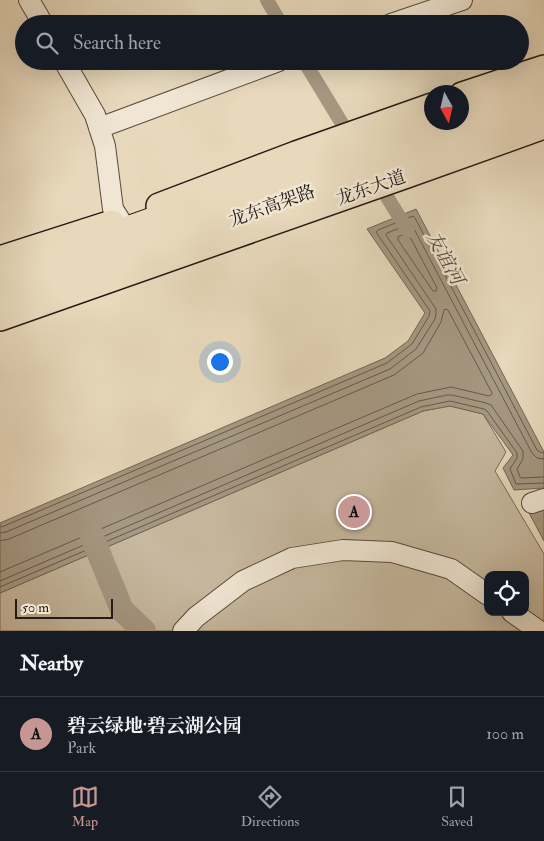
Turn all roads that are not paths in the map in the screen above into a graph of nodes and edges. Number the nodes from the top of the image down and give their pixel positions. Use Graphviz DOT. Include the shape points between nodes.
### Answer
graph roads {
  1 [pos="29,0"];
  2 [pos="462,0"];
  3 [pos="38,15"];
  4 [pos="418,15"];
  5 [pos="544,63"];
  6 [pos="544,68"];
  7 [pos="529,69"];
  8 [pos="69,70"];
  9 [pos="254,70"];
  10 [pos="526,70"];
  11 [pos="544,83"];
  12 [pos="488,85"];
  13 [pos="469,92"];
  14 [pos="424,109"];
  15 [pos="544,109"];
  16 [pos="469,110"];
  17 [pos="424,125"];
  18 [pos="544,127"];
  19 [pos="99,128"];
  20 [pos="508,139"];
  21 [pos="117,215"];
  22 [pos="0,249"];
  23 [pos="0,259"];
  24 [pos="0,276"];
  25 [pos="0,303"];
  26 [pos="0,318"];
  27 [pos="484,592"];
  28 [pos="518,616"];
  29 [pos="189,624"];
  30 [pos="539,631"];
  1 -- 3 [label="street"];
  2 -- 4 [label="street"];
  5 -- 7 [label="highway"];
  6 -- 12 [label="main road"];
  8 -- 19 [label="street"];
  9 -- 19 [label="street"];
  10 -- 12 [label="highway"];
  11 -- 16 [label="highway"];
  12 -- 13 [label="main road"];
  14 -- 21 [label="main road"];
  15 -- 25 [label="highway, 龙东高架路"];
  17 -- 24 [label="highway, 龙东高架路"];
  18 -- 20 [label="highway"];
  19 -- 21 [label="street"];
  20 -- 26 [label="main road, 龙东大道"];
  21 -- 22 [label="street"];
  21 -- 23 [label="main road"];
  27 -- 29 [label="street" via="451,569 392,552 343,550 292,558 243,581"];
  28 -- 30 [label="street"];
}
